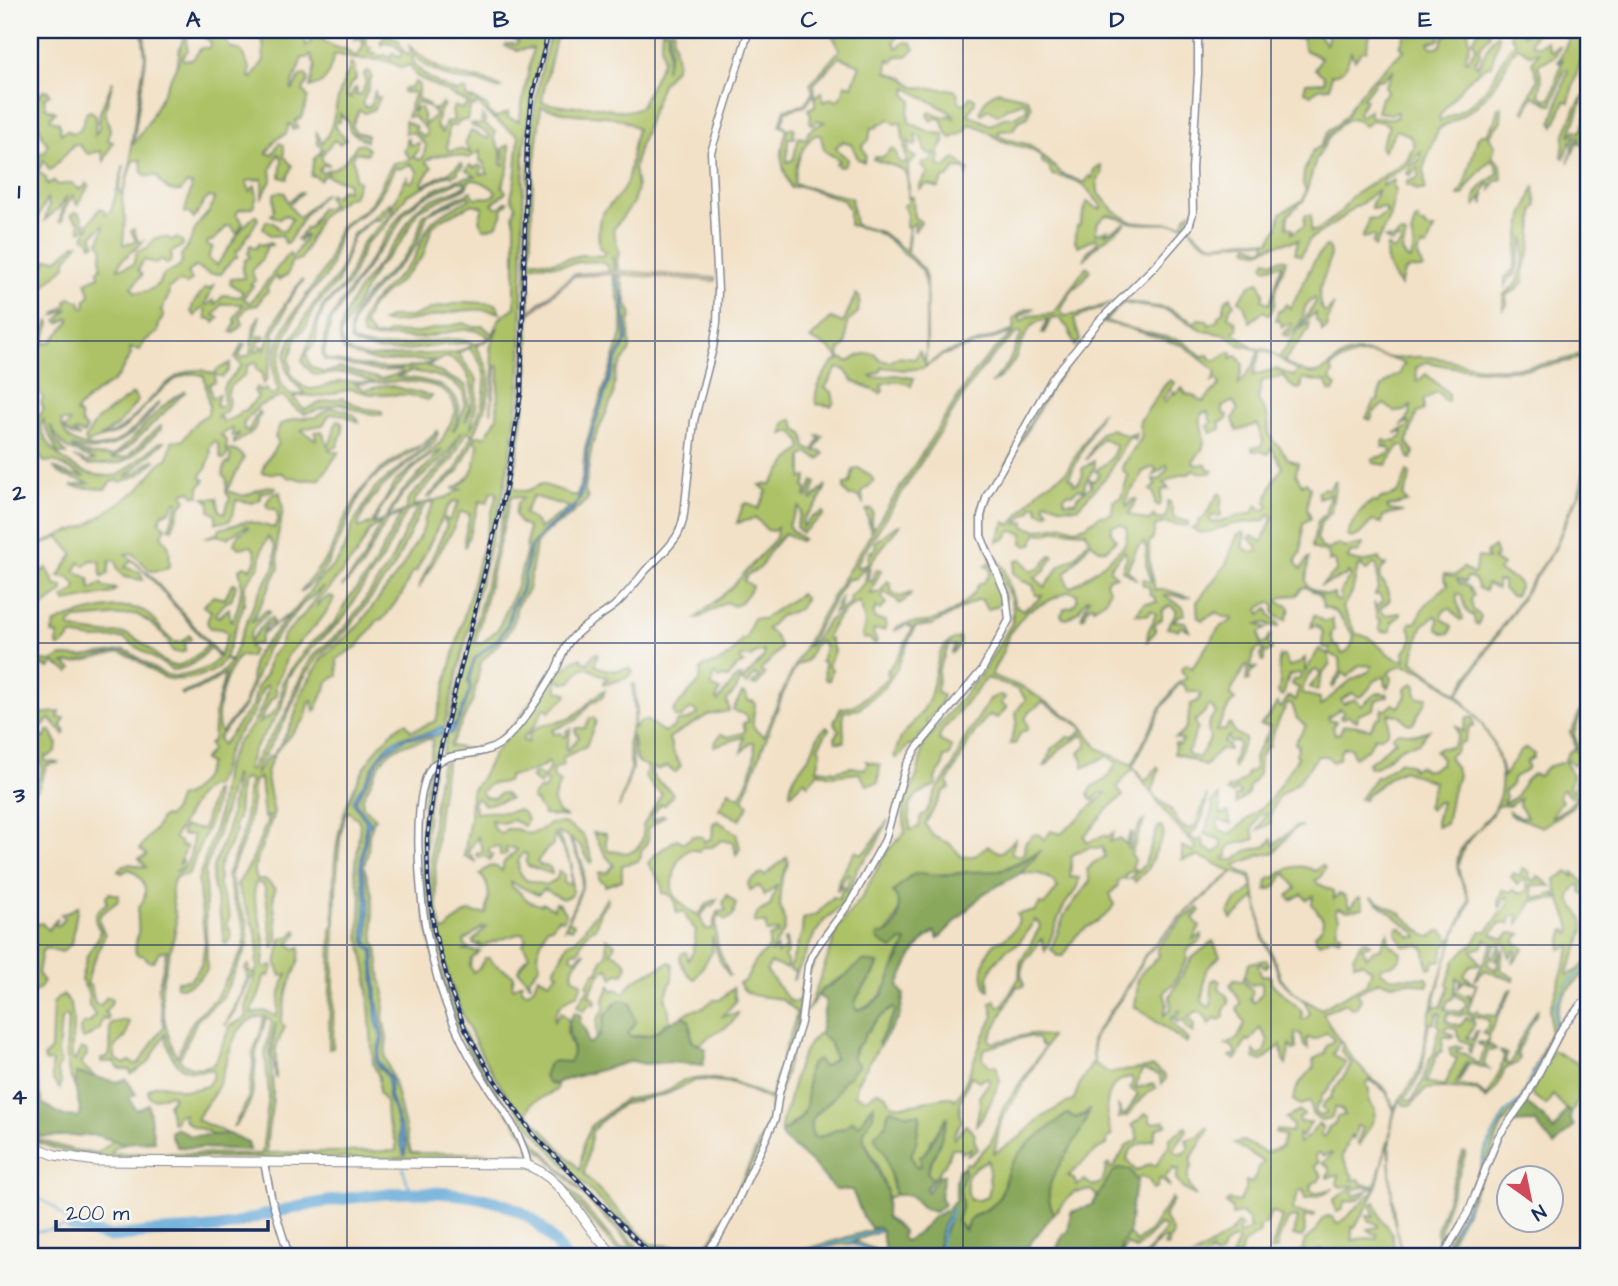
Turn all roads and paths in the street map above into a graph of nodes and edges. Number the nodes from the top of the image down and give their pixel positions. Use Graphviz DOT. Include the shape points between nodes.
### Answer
graph roads {
  1 [pos="749,30"];
  2 [pos="1198,30"];
  3 [pos="1588,996"];
  4 [pos="30,1145"];
  5 [pos="264,1163"];
  6 [pos="528,1165"];
  7 [pos="289,1256"];
  8 [pos="616,1256"];
  9 [pos="650,1256"];
  10 [pos="666,1256"];
  11 [pos="704,1256"];
  12 [pos="1443,1256"];
  1 -- 6 [label="street" via="711,152 717,323 694,421 680,529 623,598 572,638 536,700 501,742 478,754 437,763 423,791 418,842 421,894 437,976 459,1037 514,1125"];
  2 -- 11 [label="street" via="1189,227 1099,321 1052,380 987,495 981,536 1006,594 1009,620 982,670 916,749 901,780 885,840 851,901 811,957 801,1023 775,1119 734,1208"];
  3 -- 12 [label="street" via="1562,1028 1526,1098 1498,1137 1468,1213"];
  4 -- 5 [label="main road" via="55,1155 96,1161"];
  5 -- 6 [label="main road"];
  5 -- 7 [label="street"];
  6 -- 8 [label="main road" via="549,1178"];
  9 -- 10 [label="main road"];
}
